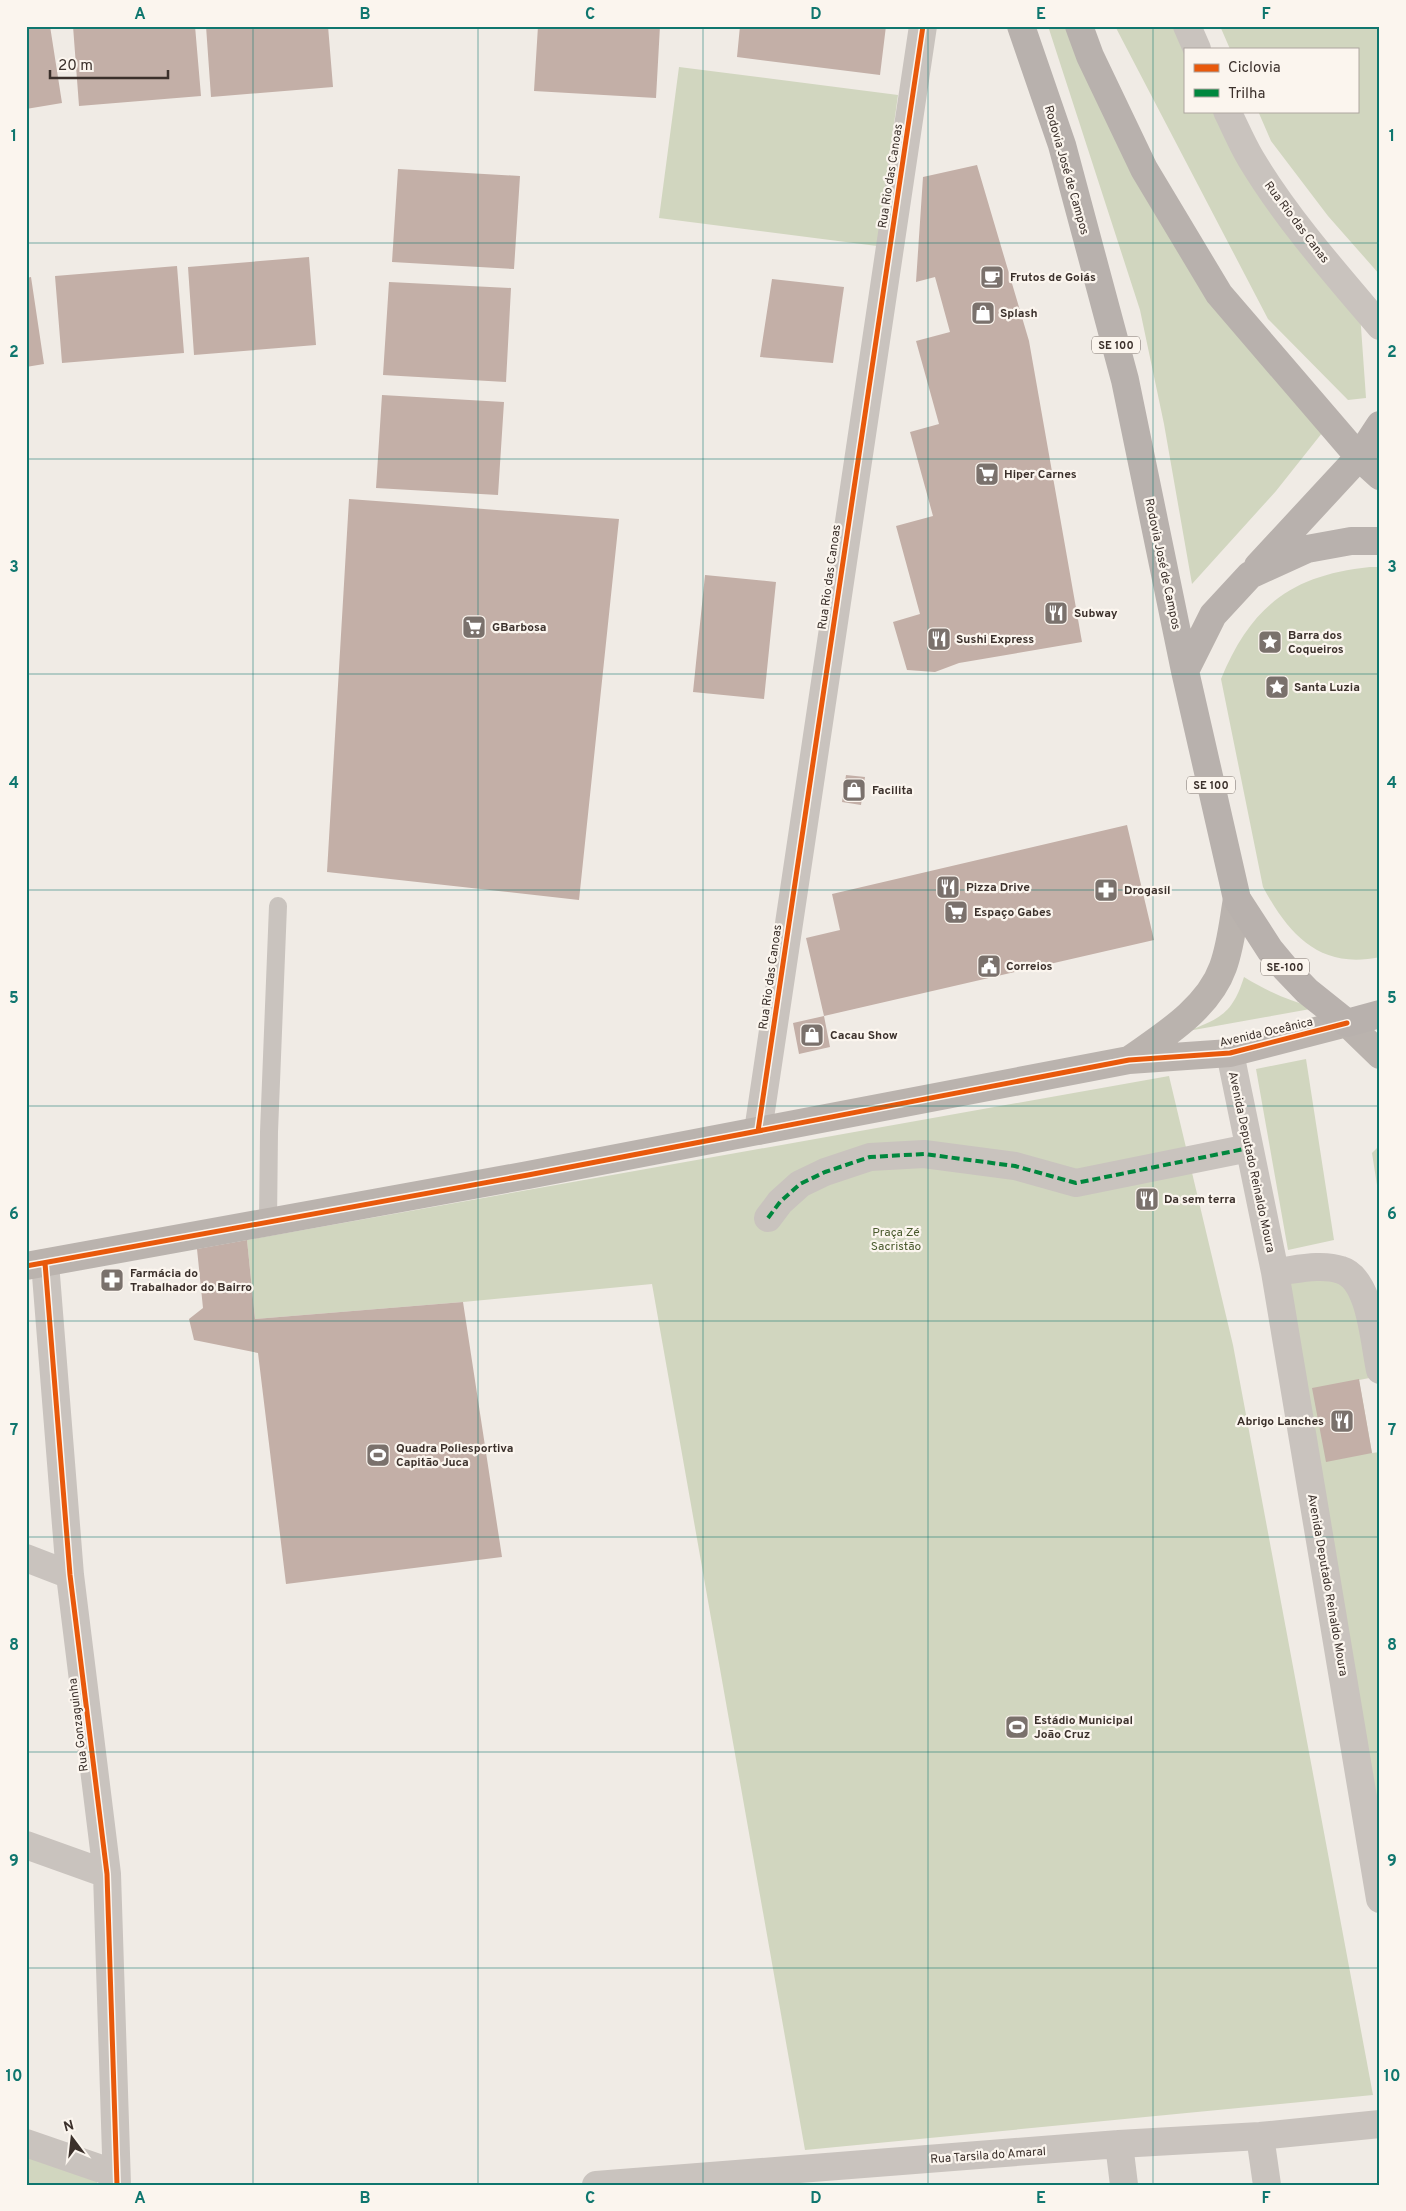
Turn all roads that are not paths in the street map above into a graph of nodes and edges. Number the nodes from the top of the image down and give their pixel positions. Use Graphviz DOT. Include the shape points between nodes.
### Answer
graph roads {
  1 [pos="923,26"];
  2 [pos="1021,26"];
  3 [pos="1078,26"];
  4 [pos="1187,26"];
  5 [pos="1197,48"];
  6 [pos="1228,112"];
  7 [pos="1380,326"];
  8 [pos="1380,425"];
  9 [pos="1359,457"];
  10 [pos="1380,476"];
  11 [pos="1380,541"];
  12 [pos="1250,575"];
  13 [pos="1185,671"];
  14 [pos="1237,899"];
  15 [pos="278,906"];
  16 [pos="1380,1014"];
  17 [pos="1347,1022"];
  18 [pos="1230,1052"];
  19 [pos="1380,1055"];
  20 [pos="1129,1060"];
  21 [pos="758,1131"];
  22 [pos="1249,1148"];
  23 [pos="768,1218"];
  24 [pos="268,1222"];
  25 [pos="36,1265"];
  26 [pos="1275,1272"];
  27 [pos="1380,1370"];
  28 [pos="26,1558"];
  29 [pos="70,1575"];
  30 [pos="26,1845"];
  31 [pos="107,1874"];
  32 [pos="1380,1899"];
  33 [pos="1380,2124"];
  34 [pos="1260,2136"];
  35 [pos="26,2143"];
  36 [pos="1119,2144"];
  37 [pos="116,2180"];
  38 [pos="596,2185"];
  39 [pos="1124,2185"];
  40 [pos="1267,2185"];
  1 -- 21 [label="street, Rua Rio das Canoas"];
  2 -- 13 [label="main road, Rodovia José de Campos / SE 100" via="1062,145 1126,380"];
  3 -- 9 [label="main road" via="1144,169 1219,294"];
  4 -- 5 [label="street"];
  6 -- 7 [label="street, Rua Rio das Canas" via="1251,158 1278,199"];
  8 -- 9 [label="main road"];
  9 -- 10 [label="main road"];
  9 -- 12 [label="main road"];
  11 -- 12 [label="main road" via="1351,541 1307,548"];
  12 -- 13 [label="main road" via="1213,615"];
  13 -- 14 [label="main road, Rodovia José de Campos / SE 100"];
  14 -- 17 [label="main road, Rodovia José de Campos / SE-100" via="1280,962 1307,991"];
  14 -- 20 [label="street" via="1222,968 1206,997 1174,1028"];
  15 -- 24 [label="lane" via="268,1132"];
  16 -- 17 [label="main road"];
  17 -- 18 [label="street, Avenida Oceânica"];
  17 -- 19 [label="street, Rodovia José de Campos / SE-100"];
  18 -- 20 [label="street, Avenida Oceânica"];
  18 -- 22 [label="street, Avenida Deputado Reinaldo Moura"];
  20 -- 21 [label="street, Avenida Oceânica"];
  21 -- 24 [label="street, Avenida Oceânica"];
  22 -- 23 [label="street" via="1076,1183 1015,1166 924,1154 870,1157 800,1184"];
  22 -- 26 [label="street, Avenida Deputado Reinaldo Moura"];
  24 -- 25 [label="street, Avenida Oceânica"];
  25 -- 29 [label="street, Rua Gonzaguinha"];
  26 -- 27 [label="street" via="1322,1267 1341,1270 1355,1278 1366,1300"];
  26 -- 32 [label="street, Avenida Deputado Reinaldo Moura"];
  28 -- 29 [label="street"];
  29 -- 31 [label="street, Rua Gonzaguinha"];
  30 -- 31 [label="street"];
  31 -- 37 [label="street, Rua Gonzaguinha"];
  33 -- 34 [label="street, Rua Tarsila do Amaral"];
  34 -- 36 [label="street, Rua Tarsila do Amaral"];
  34 -- 40 [label="street"];
  35 -- 37 [label="street"];
  36 -- 38 [label="street, Rua Tarsila do Amaral"];
  36 -- 39 [label="street"];
}
